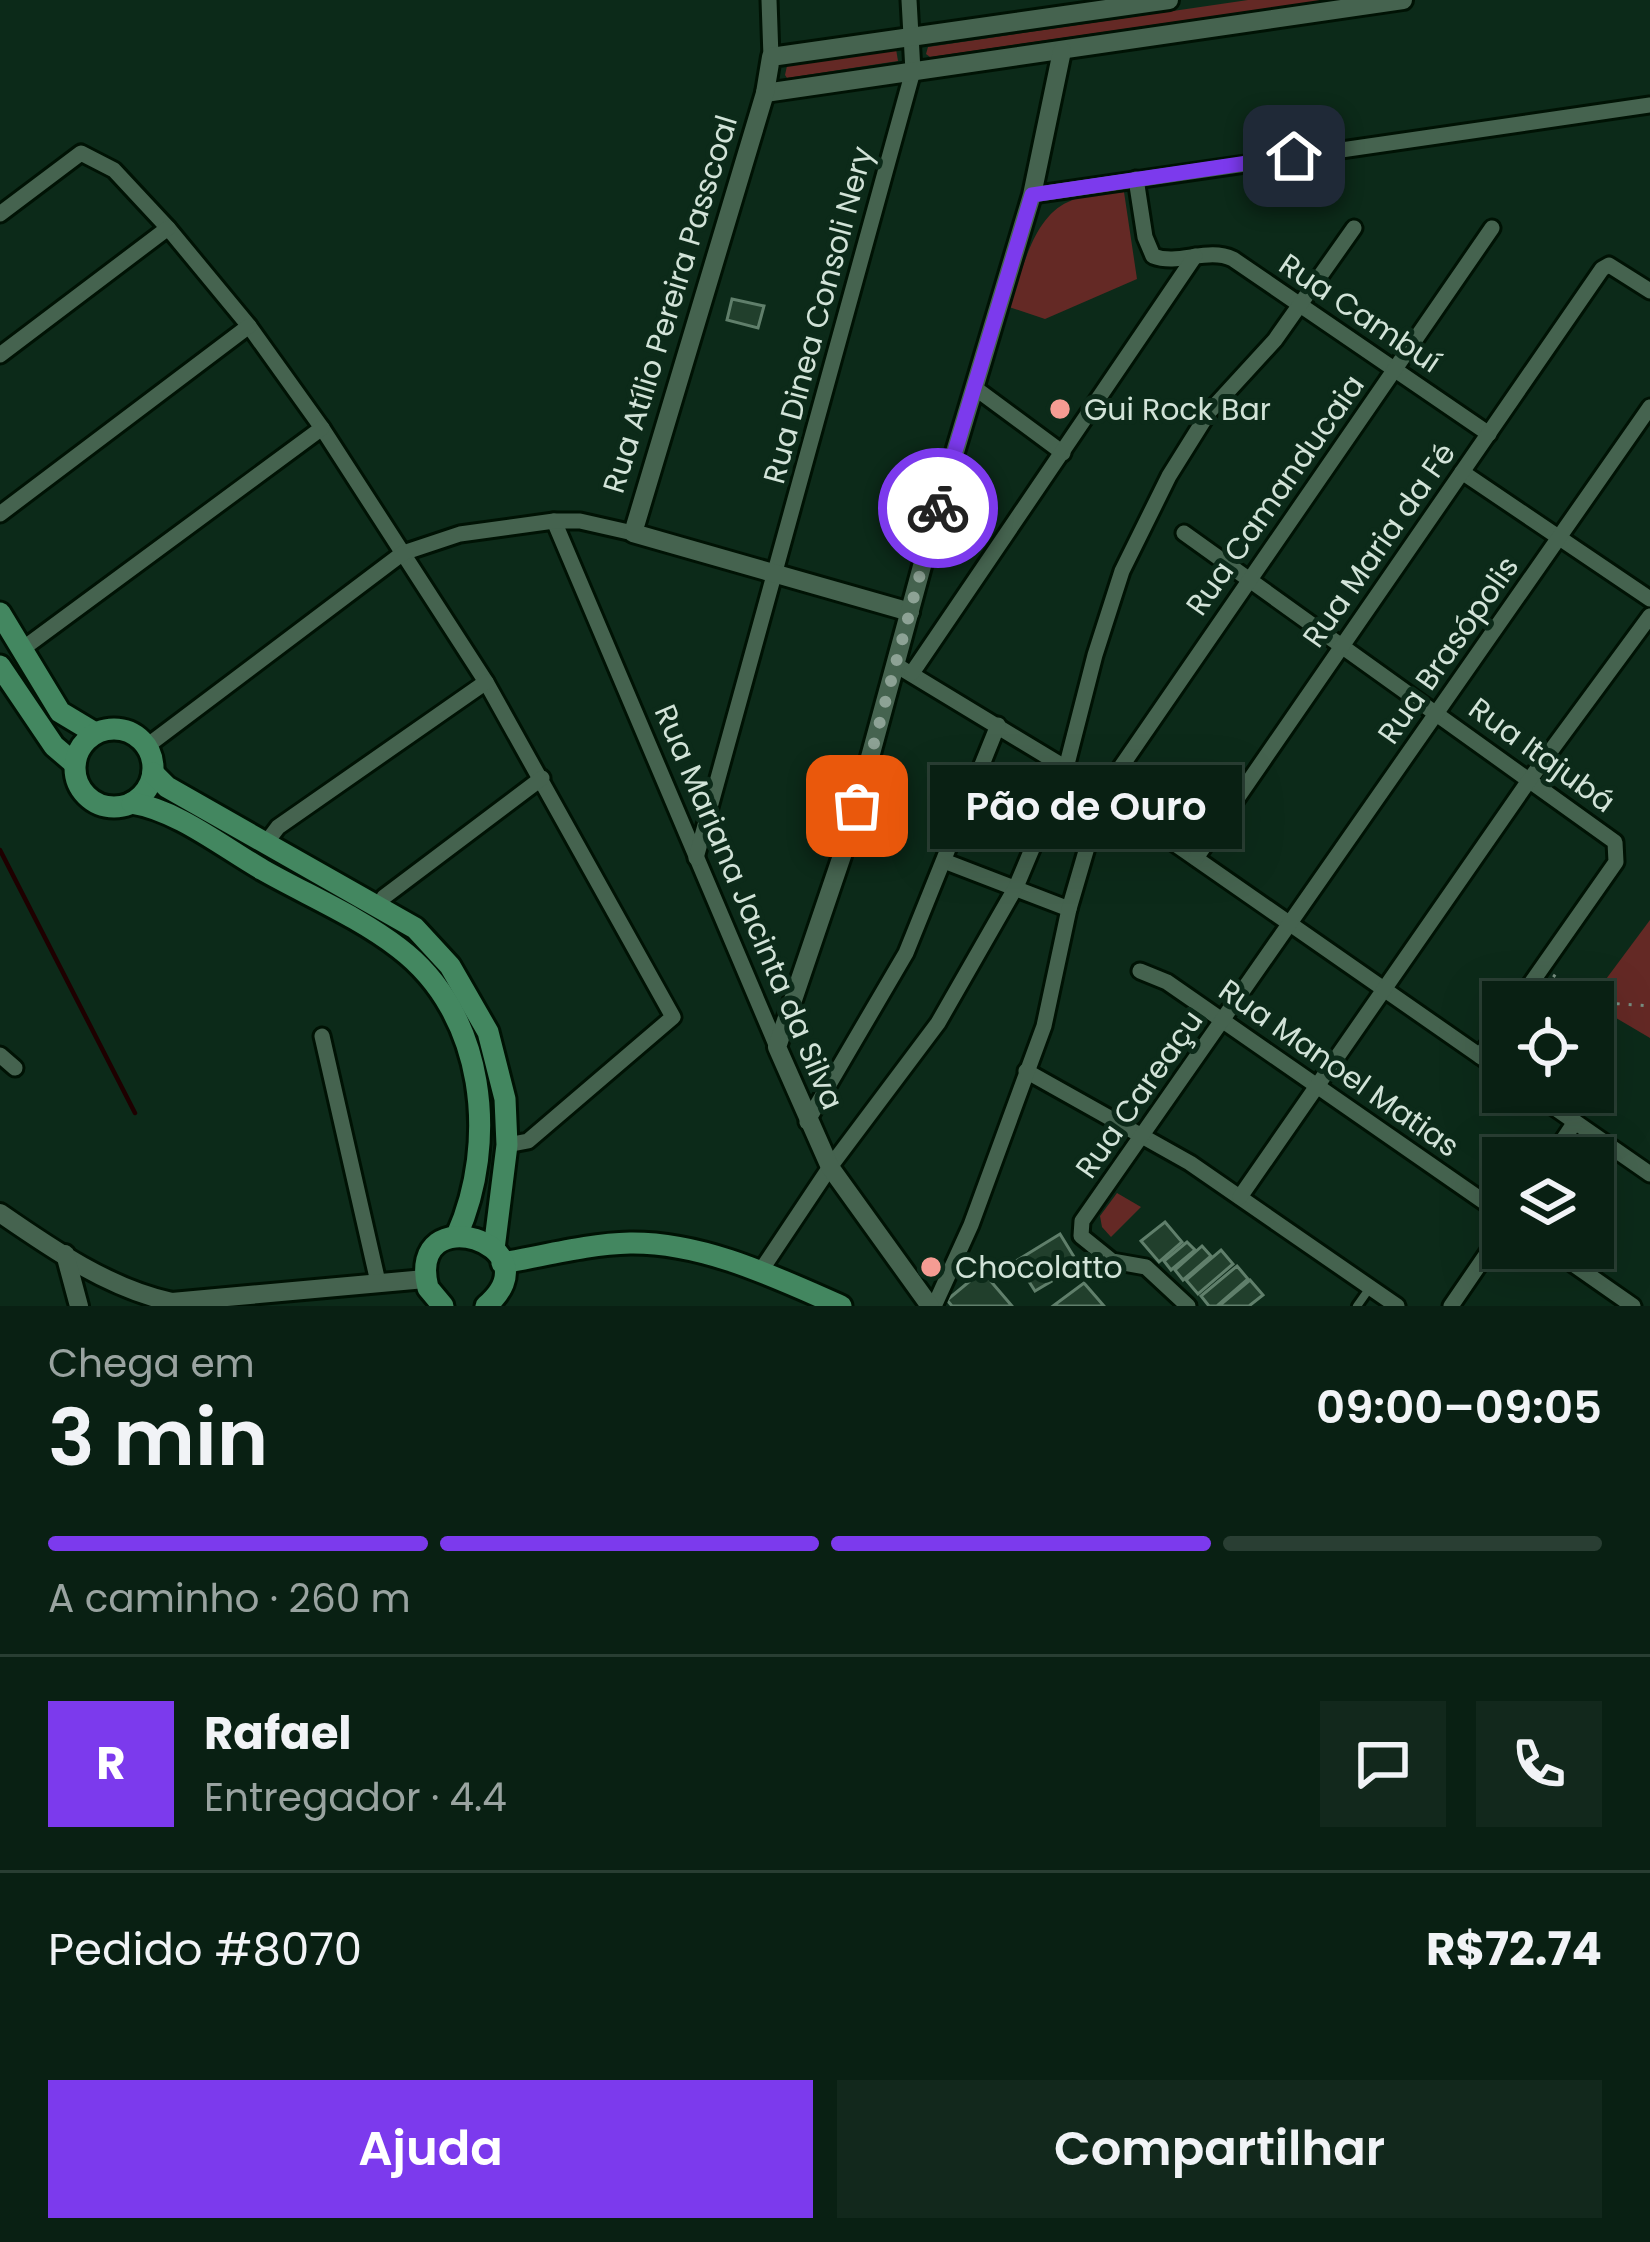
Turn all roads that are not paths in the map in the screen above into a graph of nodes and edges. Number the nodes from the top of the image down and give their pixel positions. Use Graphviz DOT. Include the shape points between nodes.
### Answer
graph roads {
  1 [pos="769,0"];
  2 [pos="909,0"];
  3 [pos="1168,0"];
  4 [pos="1403,0"];
  5 [pos="914,37"];
  6 [pos="1062,52"];
  7 [pos="771,57"];
  8 [pos="913,71"];
  9 [pos="765,93"];
  10 [pos="1650,105"];
  11 [pos="1617,110"];
  12 [pos="1650,120"];
  13 [pos="1136,179"];
  14 [pos="1032,195"];
  15 [pos="0,214"];
  16 [pos="168,228"];
  17 [pos="1354,228"];
  18 [pos="1492,228"];
  19 [pos="1195,256"];
  20 [pos="1650,291"];
  21 [pos="1298,305"];
  22 [pos="249,326"];
  23 [pos="0,355"];
  24 [pos="1394,370"];
  25 [pos="975,388"];
  26 [pos="1650,407"];
  27 [pos="322,428"];
  28 [pos="1489,434"];
  29 [pos="1063,453"];
  30 [pos="1462,472"];
  31 [pos="0,514"];
  32 [pos="554,521"];
  33 [pos="633,532"];
  34 [pos="1184,533"];
  35 [pos="1559,537"];
  36 [pos="403,553"];
  37 [pos="775,572"];
  38 [pos="1250,580"];
  39 [pos="1650,599"];
  40 [pos="910,612"];
  41 [pos="0,613"];
  42 [pos="1650,616"];
  43 [pos="1343,646"];
  44 [pos="21,650"];
  45 [pos="0,666"];
  46 [pos="904,669"];
  47 [pos="486,682"];
  48 [pos="1437,713"];
  49 [pos="998,725"];
  50 [pos="95,733"];
  51 [pos="147,746"];
  52 [pos="74,764"];
  53 [pos="1066,768"];
  54 [pos="153,773"];
  55 [pos="542,778"];
  56 [pos="1530,778"];
  57 [pos="1102,793"];
  58 [pos="132,803"];
  59 [pos="266,843"];
  60 [pos="696,858"];
  61 [pos="1196,858"];
  62 [pos="944,861"];
  63 [pos="1016,886"];
  64 [pos="377,907"];
  65 [pos="1070,909"];
  66 [pos="1290,924"];
  67 [pos="363,928"];
  68 [pos="1140,971"];
  69 [pos="1532,981"];
  70 [pos="1384,989"];
  71 [pos="1223,1021"];
  72 [pos="322,1036"];
  73 [pos="777,1047"];
  74 [pos="1482,1053"];
  75 [pos="0,1055"];
  76 [pos="1480,1056"];
  77 [pos="15,1068"];
  78 [pos="1026,1071"];
  79 [pos="1317,1086"];
  80 [pos="1562,1113"];
  81 [pos="807,1122"];
  82 [pos="1575,1122"];
  83 [pos="1143,1137"];
  84 [pos="1565,1137"];
  85 [pos="507,1145"];
  86 [pos="830,1167"];
  87 [pos="1650,1174"];
  88 [pos="1240,1197"];
  89 [pos="1482,1200"];
  90 [pos="0,1213"];
  91 [pos="457,1235"];
  92 [pos="65,1254"];
  93 [pos="498,1256"];
  94 [pos="1482,1261"];
  95 [pos="1580,1269"];
  96 [pos="760,1272"];
  97 [pos="425,1279"];
  98 [pos="378,1282"];
  99 [pos="1370,1287"];
  100 [pos="825,1303"];
  101 [pos="933,1303"];
  102 [pos="79,1306"];
  103 [pos="442,1306"];
  104 [pos="486,1306"];
  105 [pos="1188,1306"];
  106 [pos="1357,1306"];
  107 [pos="1397,1306"];
  108 [pos="1451,1306"];
  109 [pos="1633,1306"];
  1 -- 7 [label="street"];
  2 -- 5 [label="street, Rua Dinea Consoli Nery"];
  3 -- 5 [label="street"];
  4 -- 6 [label="street"];
  5 -- 7 [label="street"];
  5 -- 8 [label="street, Rua Dinea Consoli Nery"];
  6 -- 8 [label="street"];
  6 -- 14 [label="street"];
  7 -- 9 [label="street, Rua Atílio Pereira Passcoal"];
  8 -- 9 [label="street"];
  8 -- 37 [label="street, Rua Dinea Consoli Nery"];
  9 -- 33 [label="street, Rua Atílio Pereira Passcoal"];
  10 -- 11 [label="street"];
  11 -- 12 [label="street"];
  11 -- 13 [label="street"];
  13 -- 14 [label="street"];
  13 -- 19 [label="street, Rua Cambuí" via="1153,256"];
  14 -- 25 [label="street"];
  15 -- 16 [label="street" via="81,153 114,170"];
  16 -- 22 [label="street"];
  16 -- 23 [label="street"];
  17 -- 21 [label="street"];
  18 -- 24 [label="street, Rua Camanducaia"];
  19 -- 21 [label="street, Rua Cambuí" via="1227,256"];
  19 -- 29 [label="street"];
  20 -- 28 [label="street, Rua Maria da Fé" via="1610,265 1602,269"];
  21 -- 24 [label="street, Rua Cambuí"];
  21 -- 53 [label="street" via="1209,412 1144,522 1108,610"];
  22 -- 27 [label="street"];
  22 -- 31 [label="street"];
  24 -- 28 [label="street, Rua Cambuí"];
  24 -- 38 [label="street, Rua Camanducaia"];
  25 -- 29 [label="street"];
  25 -- 40 [label="street"];
  26 -- 35 [label="street, Rua Brasópolis"];
  27 -- 36 [label="street"];
  27 -- 44 [label="street"];
  28 -- 30 [label="street, Rua Maria da Fé"];
  29 -- 46 [label="street"];
  30 -- 35 [label="street"];
  30 -- 43 [label="street, Rua Maria da Fé"];
  32 -- 33 [label="street"];
  32 -- 36 [label="street" via="460,534"];
  32 -- 60 [label="street, Rua Mariana Jacinta da Silva"];
  33 -- 37 [label="street"];
  34 -- 38 [label="street, Rua Itajubá"];
  35 -- 39 [label="street"];
  35 -- 48 [label="street, Rua Brasópolis"];
  36 -- 47 [label="street"];
  36 -- 51 [label="street"];
  37 -- 40 [label="street"];
  37 -- 60 [label="street, Rua Dinea Consoli Nery"];
  38 -- 43 [label="street, Rua Itajubá"];
  38 -- 57 [label="street, Rua Camanducaia"];
  40 -- 46 [label="street"];
  41 -- 44 [label="main road"];
  42 -- 56 [label="street"];
  43 -- 48 [label="street, Rua Itajubá"];
  43 -- 61 [label="street, Rua Maria da Fé"];
  44 -- 50 [label="main road" via="60,712"];
  45 -- 52 [label="main road"];
  46 -- 49 [label="street"];
  46 -- 73 [label="street"];
  47 -- 55 [label="street"];
  47 -- 59 [label="street"];
  48 -- 56 [label="street, Rua Itajubá"];
  48 -- 66 [label="street, Rua Brasópolis"];
  49 -- 53 [label="street"];
  49 -- 62 [label="street"];
  50 -- 51 [label="main road" via="124,730"];
  50 -- 52 [label="main road"];
  51 -- 54 [label="main road"];
  52 -- 58 [label="main road" via="88,798 114,807"];
  53 -- 57 [label="street"];
  53 -- 63 [label="street"];
  54 -- 58 [label="main road"];
  54 -- 59 [label="main road"];
  55 -- 64 [label="street"];
  55 -- 85 [label="street" via="674,1017 528,1142"];
  56 -- 69 [label="street, Rua Itajubá" via="1616,842 1616,862"];
  56 -- 70 [label="street"];
  57 -- 61 [label="street"];
  57 -- 65 [label="street, Rua Camanducaia"];
  58 -- 67 [label="main road"];
  59 -- 64 [label="main road"];
  60 -- 73 [label="street, Rua Mariana Jacinta da Silva"];
  61 -- 66 [label="street"];
  62 -- 63 [label="street"];
  62 -- 81 [label="street" via="898,968"];
  63 -- 65 [label="street"];
  63 -- 86 [label="street" via="938,1023"];
  64 -- 67 [label="main road"];
  64 -- 85 [label="main road" via="434,947 478,1009 502,1076"];
  65 -- 78 [label="street, Rua Camanducaia"];
  66 -- 70 [label="street"];
  66 -- 71 [label="street, Rua Careaçu"];
  67 -- 91 [label="main road" via="399,948 430,982 471,1061 482,1144"];
  68 -- 71 [label="street, Rua Manoel Matias"];
  70 -- 76 [label="street"];
  70 -- 79 [label="street"];
  71 -- 79 [label="street, Rua Manoel Matias"];
  71 -- 83 [label="street, Rua Careaçu"];
  72 -- 98 [label="street"];
  73 -- 81 [label="street, Rua Mariana Jacinta da Silva"];
  74 -- 76 [label="street"];
  75 -- 77 [label="street"];
  78 -- 83 [label="street"];
  78 -- 101 [label="street, Rua Camanducaia" via="971,1225"];
  79 -- 88 [label="street"];
  79 -- 89 [label="street, Rua Manoel Matias"];
  80 -- 82 [label="street"];
  81 -- 86 [label="street, Rua Mariana Jacinta da Silva"];
  82 -- 84 [label="street"];
  82 -- 87 [label="street"];
  83 -- 88 [label="street"];
  83 -- 105 [label="street, Rua Careaçu" via="1082,1221 1081,1235 1112,1261 1146,1267"];
  85 -- 93 [label="main road"];
  86 -- 96 [label="street"];
  86 -- 101 [label="street, Rua Mariana Jacinta da Silva"];
  88 -- 99 [label="street"];
  90 -- 92 [label="street"];
  91 -- 93 [label="main road" via="481,1238"];
  91 -- 97 [label="main road" via="432,1251"];
  92 -- 98 [label="street" via="130,1290 172,1302"];
  92 -- 102 [label="street"];
  93 -- 96 [label="main road" via="630,1244 686,1249"];
  93 -- 104 [label="main road" via="502,1283"];
  94 -- 108 [label="street"];
  95 -- 109 [label="street"];
  96 -- 100 [label="main road"];
  97 -- 98 [label="street"];
  97 -- 103 [label="main road"];
  99 -- 106 [label="lane"];
  99 -- 107 [label="street"];
}
